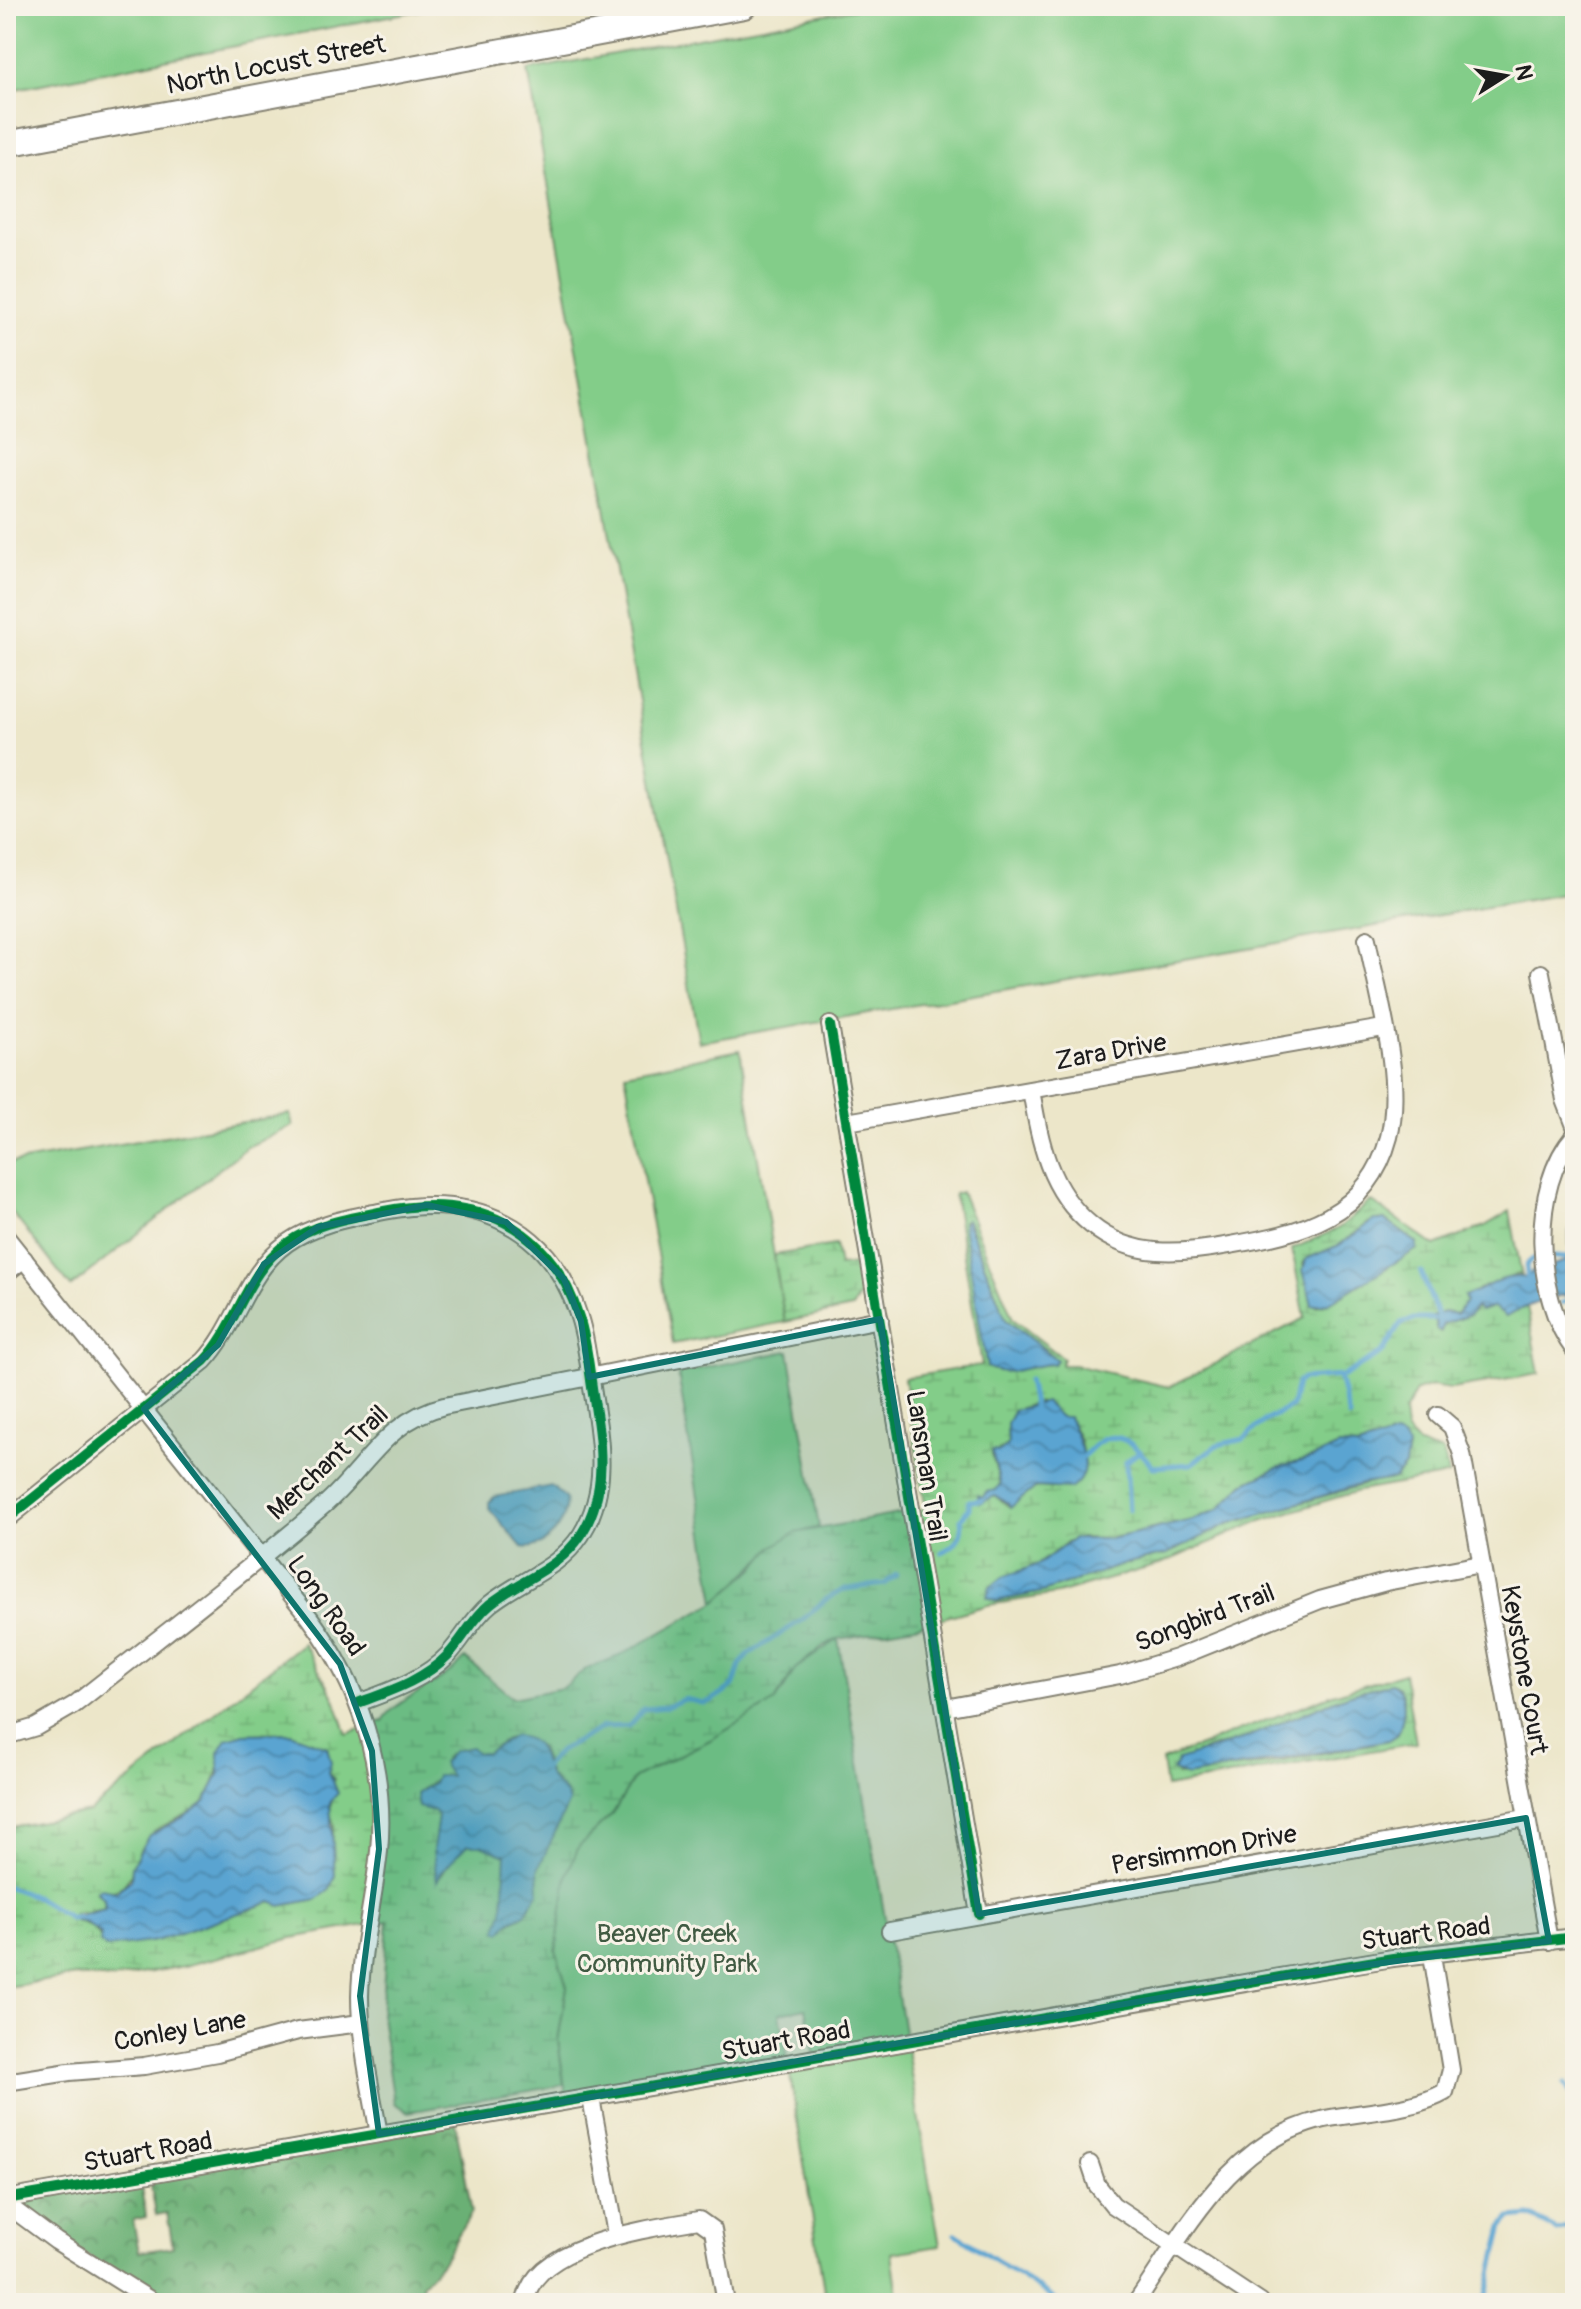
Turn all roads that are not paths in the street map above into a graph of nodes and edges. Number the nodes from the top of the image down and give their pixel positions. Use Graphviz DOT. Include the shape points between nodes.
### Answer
graph roads {
  1 [pos="744,6"];
  2 [pos="6,144"];
  3 [pos="1367,939"];
  4 [pos="1541,973"];
  5 [pos="830,1025"];
  6 [pos="1383,1028"];
  7 [pos="1031,1090"];
  8 [pos="847,1122"];
  9 [pos="1575,1126"];
  10 [pos="1575,1135"];
  11 [pos="6,1237"];
  12 [pos="24,1259"];
  13 [pos="6,1273"];
  14 [pos="880,1319"];
  15 [pos="1575,1351"];
  16 [pos="590,1377"];
  17 [pos="144,1409"];
  18 [pos="1438,1415"];
  19 [pos="6,1520"];
  20 [pos="261,1555"];
  21 [pos="1481,1564"];
  22 [pos="358,1703"];
  23 [pos="945,1708"];
  24 [pos="6,1736"];
  25 [pos="1526,1818"];
  26 [pos="979,1914"];
  27 [pos="890,1931"];
  28 [pos="1575,1937"];
  29 [pos="1549,1941"];
  30 [pos="1432,1955"];
  31 [pos="361,2023"];
  32 [pos="6,2082"];
  33 [pos="591,2098"];
  34 [pos="379,2134"];
  35 [pos="1090,2164"];
  36 [pos="6,2202"];
  37 [pos="616,2234"];
  38 [pos="1175,2246"];
  39 [pos="526,2296"];
  40 [pos="155,2303"];
  41 [pos="726,2303"];
  42 [pos="1136,2303"];
  43 [pos="1261,2303"];
  1 -- 2 [label="main road, North Locust Street"];
  3 -- 6 [label="street"];
  4 -- 9 [label="street" via="1565,1100"];
  5 -- 8 [label="street, Lansman Trail"];
  6 -- 7 [label="street, Zara Drive"];
  6 -- 7 [label="street" via="1394,1100 1382,1157 1364,1186 1339,1210 1278,1237 1168,1252 1110,1239 1071,1206 1051,1174"];
  7 -- 8 [label="street, Zara Drive"];
  8 -- 14 [label="street, Lansman Trail"];
  10 -- 15 [label="street" via="1565,1148 1542,1213 1551,1302"];
  11 -- 12 [label="street, Long Road"];
  12 -- 13 [label="street"];
  12 -- 17 [label="street, Long Road"];
  14 -- 16 [label="street, Merchant Trail"];
  14 -- 23 [label="street, Lansman Trail"];
  16 -- 17 [label="street" via="571,1293 537,1246 491,1215 418,1206 330,1223 289,1242 259,1269 211,1353"];
  16 -- 20 [label="street, Merchant Trail" via="444,1406 413,1418 378,1444 331,1499"];
  16 -- 22 [label="street" via="601,1470 580,1535 551,1567 490,1604 434,1667"];
  17 -- 19 [label="street"];
  17 -- 20 [label="street, Long Road"];
  18 -- 21 [label="street, Keystone Court" via="1452,1427 1459,1444"];
  20 -- 22 [label="street, Long Road" via="321,1632"];
  20 -- 24 [label="street, Merchant Trail" via="74,1705 36,1727"];
  21 -- 23 [label="street, Songbird Trail" via="1320,1600 1120,1675"];
  21 -- 25 [label="street, Keystone Court"];
  22 -- 31 [label="street, Long Road" via="372,1751 380,1811 362,1965"];
  23 -- 26 [label="street, Lansman Trail"];
  25 -- 26 [label="street, Persimmon Drive"];
  25 -- 29 [label="street, Keystone Court"];
  26 -- 27 [label="street, Persimmon Drive"];
  28 -- 29 [label="street, Stuart Road"];
  29 -- 30 [label="street, Stuart Road"];
  30 -- 33 [label="street, Stuart Road"];
  30 -- 38 [label="street" via="1451,2070 1445,2092 1278,2135 1229,2174"];
  31 -- 32 [label="street, Conley Lane" via="298,2031 144,2066"];
  31 -- 34 [label="street, Long Road"];
  33 -- 34 [label="street, Stuart Road"];
  33 -- 37 [label="street"];
  34 -- 36 [label="street, Stuart Road"];
  35 -- 38 [label="street" via="1097,2185 1113,2205"];
  36 -- 40 [label="street" via="56,2241"];
  37 -- 39 [label="street" via="559,2261"];
  37 -- 41 [label="street" via="699,2220 708,2223"];
  38 -- 42 [label="street"];
  38 -- 43 [label="street"];
}
